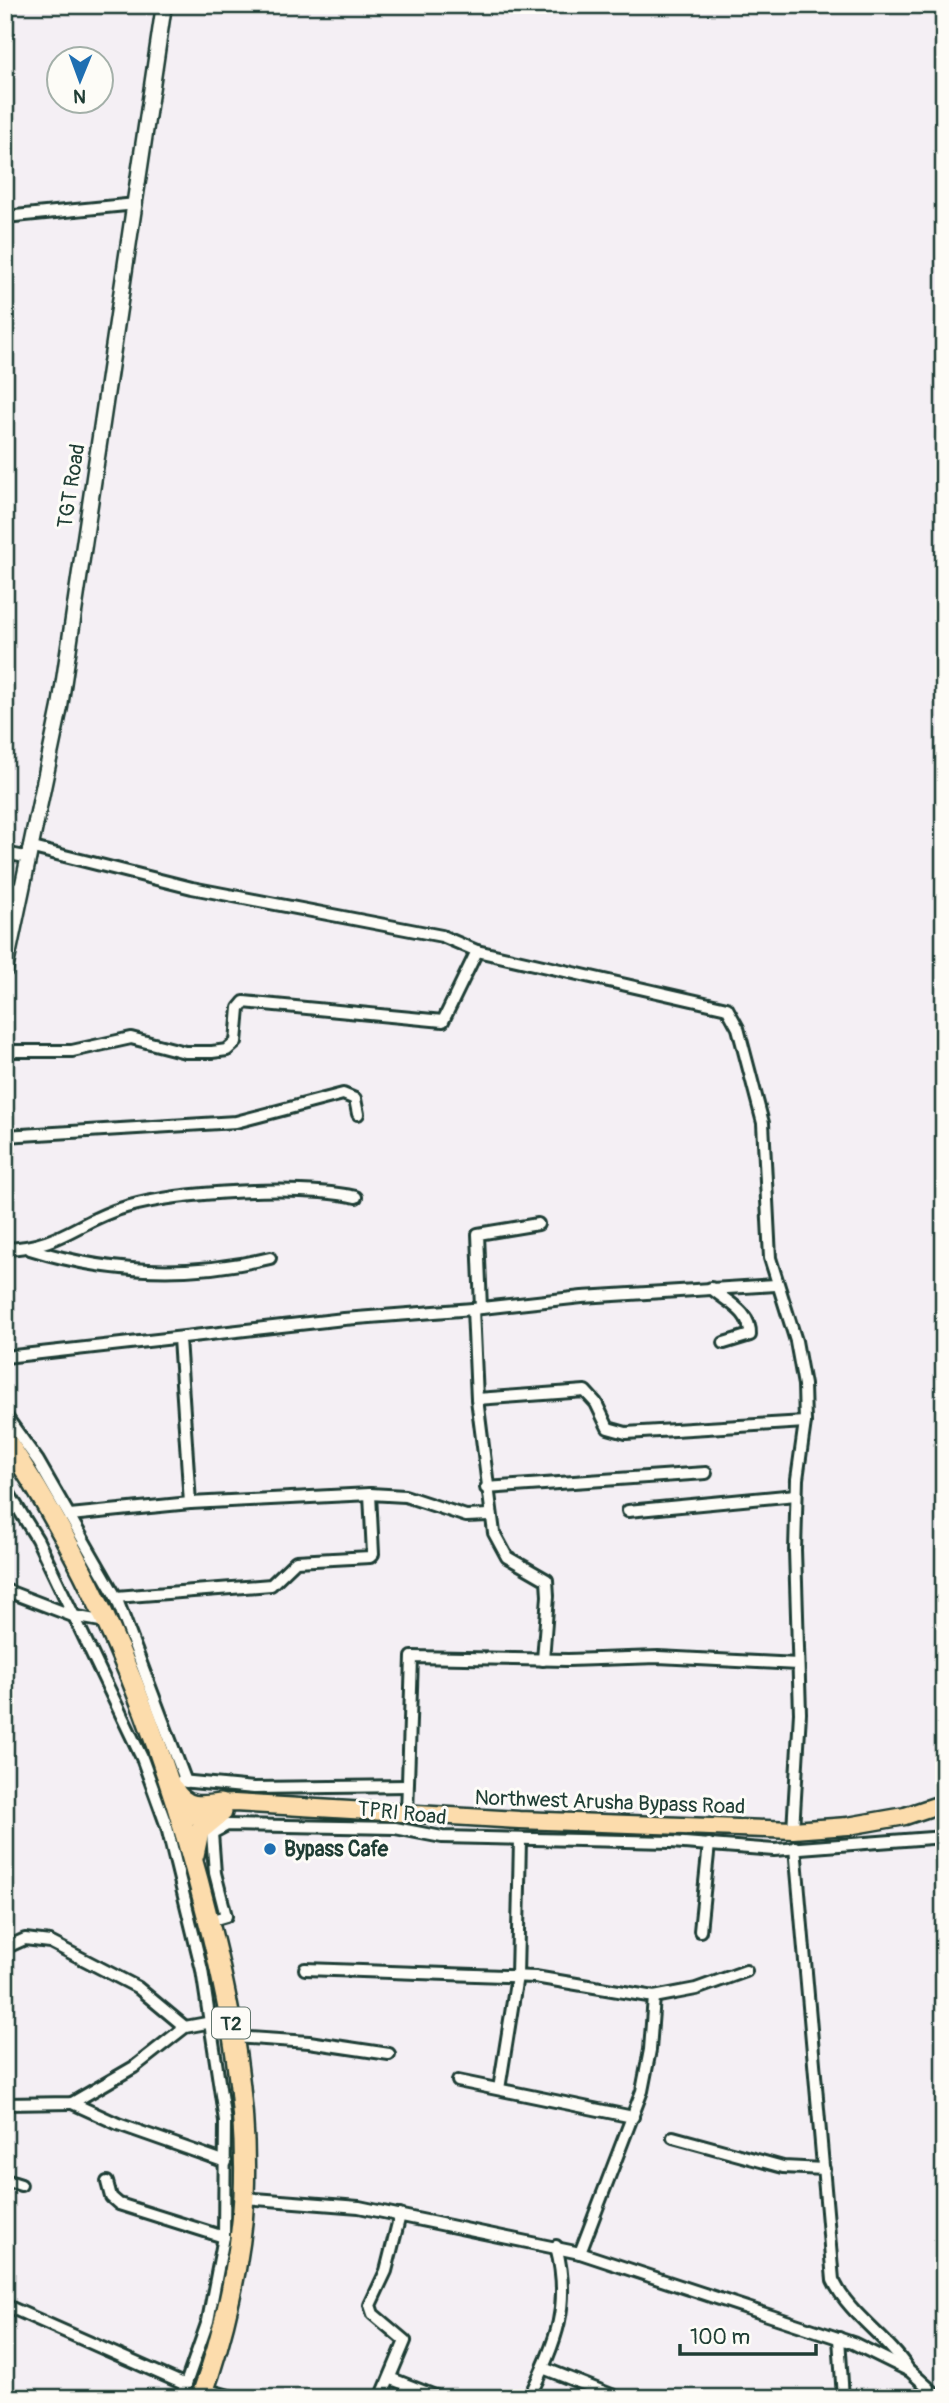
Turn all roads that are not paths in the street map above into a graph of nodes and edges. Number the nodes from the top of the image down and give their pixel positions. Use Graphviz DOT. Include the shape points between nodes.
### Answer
graph roads {
  1 [pos="164,5"];
  2 [pos="136,204"];
  3 [pos="5,217"];
  4 [pos="5,853"];
  5 [pos="32,853"];
  6 [pos="5,886"];
  7 [pos="20,891"];
  8 [pos="7,946"];
  9 [pos="477,951"];
  10 [pos="5,970"];
  11 [pos="5,1051"];
  12 [pos="358,1114"];
  13 [pos="5,1136"];
  14 [pos="356,1197"];
  15 [pos="538,1224"];
  16 [pos="27,1248"];
  17 [pos="5,1249"];
  18 [pos="270,1258"];
  19 [pos="776,1285"];
  20 [pos="711,1288"];
  21 [pos="477,1309"];
  22 [pos="179,1338"];
  23 [pos="724,1343"];
  24 [pos="5,1357"];
  25 [pos="477,1399"];
  26 [pos="5,1415"];
  27 [pos="805,1422"];
  28 [pos="5,1438"];
  29 [pos="706,1473"];
  30 [pos="5,1488"];
  31 [pos="486,1488"];
  32 [pos="370,1494"];
  33 [pos="796,1495"];
  34 [pos="190,1503"];
  35 [pos="628,1511"];
  36 [pos="489,1514"];
  37 [pos="70,1515"];
  38 [pos="5,1590"];
  39 [pos="116,1597"];
  40 [pos="73,1615"];
  41 [pos="106,1622"];
  42 [pos="543,1660"];
  43 [pos="797,1664"];
  44 [pos="174,1782"];
  45 [pos="407,1786"];
  46 [pos="944,1803"];
  47 [pos="221,1808"];
  48 [pos="407,1814"];
  49 [pos="182,1824"];
  50 [pos="793,1830"];
  51 [pos="944,1837"];
  52 [pos="520,1840"];
  53 [pos="709,1844"];
  54 [pos="795,1847"];
  55 [pos="194,1860"];
  56 [pos="209,1921"];
  57 [pos="700,1931"];
  58 [pos="5,1948"];
  59 [pos="305,1969"];
  60 [pos="746,1972"];
  61 [pos="517,1976"];
  62 [pos="654,1997"];
  63 [pos="212,2022"];
  64 [pos="185,2027"];
  65 [pos="233,2037"];
  66 [pos="389,2054"];
  67 [pos="458,2081"];
  68 [pos="499,2089"];
  69 [pos="72,2103"];
  70 [pos="5,2104"];
  71 [pos="633,2117"];
  72 [pos="673,2137"];
  73 [pos="226,2162"];
  74 [pos="824,2169"];
  75 [pos="5,2180"];
  76 [pos="107,2182"];
  77 [pos="21,2185"];
  78 [pos="244,2198"];
  79 [pos="400,2215"];
  80 [pos="224,2237"];
  81 [pos="555,2246"];
  82 [pos="580,2253"];
  83 [pos="5,2305"];
  84 [pos="839,2338"];
  85 [pos="543,2368"];
  86 [pos="910,2371"];
  87 [pos="392,2379"];
  88 [pos="197,2391"];
  89 [pos="181,2398"];
  90 [pos="236,2398"];
  91 [pos="381,2398"];
  92 [pos="440,2398"];
  93 [pos="529,2398"];
  94 [pos="619,2398"];
  95 [pos="843,2398"];
  96 [pos="940,2398"];
  1 -- 2 [label="street, TGT Road"];
  2 -- 3 [label="street"];
  2 -- 5 [label="street, TGT Road" via="60,708"];
  4 -- 5 [label="street"];
  5 -- 7 [label="street, TGT Road"];
  5 -- 9 [label="street" via="442,936"];
  6 -- 7 [label="street"];
  7 -- 8 [label="street, TGT Road"];
  8 -- 10 [label="street, TGT Road"];
  9 -- 11 [label="street" via="443,1021 244,1002 239,1008 236,1042 227,1050 185,1052 131,1038 72,1051"];
  9 -- 19 [label="street" via="726,1008 738,1028 763,1123 770,1258"];
  12 -- 13 [label="street" via="355,1099 343,1094 236,1122"];
  14 -- 16 [label="street" via="297,1191 153,1202 124,1207 64,1237"];
  15 -- 21 [label="street" via="478,1234"];
  16 -- 17 [label="street"];
  16 -- 18 [label="street" via="117,1269 212,1270"];
  19 -- 20 [label="street"];
  19 -- 27 [label="street" via="796,1341"];
  20 -- 21 [label="street"];
  20 -- 23 [label="street" via="741,1310 750,1329 750,1335"];
  21 -- 22 [label="street"];
  21 -- 25 [label="street"];
  22 -- 24 [label="street"];
  22 -- 34 [label="street"];
  25 -- 27 [label="street" via="585,1391 608,1428 626,1433"];
  25 -- 31 [label="street"];
  26 -- 37 [label="street"];
  27 -- 33 [label="street"];
  28 -- 41 [label="highway, T2" via="53,1517"];
  29 -- 31 [label="street"];
  30 -- 40 [label="street" via="37,1539"];
  31 -- 36 [label="street"];
  32 -- 34 [label="street"];
  32 -- 36 [label="street" via="405,1496 466,1516"];
  32 -- 39 [label="street" via="370,1557 296,1561 271,1585"];
  33 -- 35 [label="street"];
  33 -- 43 [label="street"];
  34 -- 37 [label="street"];
  36 -- 42 [label="street" via="502,1552 547,1580"];
  37 -- 39 [label="street"];
  38 -- 40 [label="street"];
  39 -- 44 [label="street"];
  40 -- 41 [label="street"];
  40 -- 63 [label="street" via="142,1758 167,1827"];
  41 -- 44 [label="highway, T2"];
  42 -- 43 [label="street" via="658,1657"];
  42 -- 45 [label="street" via="412,1657"];
  43 -- 50 [label="street" via="799,1744"];
  44 -- 45 [label="street" via="254,1788"];
  44 -- 47 [label="highway" via="177,1796 190,1805"];
  44 -- 49 [label="highway, T2"];
  45 -- 48 [label="street"];
  46 -- 50 [label="main road, Northwest Arusha Bypass Road" via="905,1816"];
  47 -- 48 [label="main road, Northwest Arusha Bypass Road" via="271,1806"];
  47 -- 49 [label="main road, Northwest Arusha Bypass Road"];
  47 -- 55 [label="highway" via="200,1831"];
  48 -- 50 [label="main road, Northwest Arusha Bypass Road"];
  49 -- 55 [label="highway, T2"];
  51 -- 54 [label="street, TPRI Road"];
  52 -- 53 [label="street, TPRI Road"];
  52 -- 56 [label="street, TPRI Road" via="442,1837 395,1828 227,1825 212,1833 211,1848 226,1916"];
  52 -- 61 [label="street"];
  53 -- 54 [label="street, TPRI Road" via="774,1850"];
  53 -- 57 [label="street"];
  54 -- 74 [label="street"];
  55 -- 56 [label="highway, T2"];
  56 -- 65 [label="highway, T2"];
  58 -- 64 [label="street" via="25,1939 50,1942 137,1987"];
  59 -- 61 [label="street"];
  60 -- 62 [label="street"];
  61 -- 62 [label="street"];
  61 -- 68 [label="street"];
  62 -- 71 [label="street" via="647,2071"];
  63 -- 64 [label="street"];
  63 -- 73 [label="street"];
  64 -- 69 [label="street" via="113,2081"];
  65 -- 66 [label="street"];
  65 -- 78 [label="highway, T2" via="241,2087"];
  67 -- 68 [label="street"];
  68 -- 71 [label="street"];
  69 -- 70 [label="street"];
  69 -- 73 [label="street" via="143,2134"];
  71 -- 82 [label="street"];
  72 -- 74 [label="street" via="783,2166"];
  73 -- 80 [label="street"];
  74 -- 86 [label="street" via="833,2280 848,2304"];
  75 -- 77 [label="street"];
  76 -- 80 [label="street" via="111,2197 119,2204"];
  78 -- 79 [label="street" via="315,2201"];
  78 -- 88 [label="highway, T2" via="229,2299"];
  79 -- 81 [label="street"];
  79 -- 87 [label="street" via="386,2271 370,2305 373,2314 405,2339"];
  80 -- 88 [label="street"];
  81 -- 82 [label="street"];
  81 -- 85 [label="street" via="565,2291"];
  82 -- 84 [label="street"];
  83 -- 88 [label="street"];
  84 -- 86 [label="street"];
  84 -- 95 [label="street"];
  85 -- 93 [label="street"];
  85 -- 94 [label="street"];
  86 -- 96 [label="street"];
  87 -- 91 [label="street"];
  87 -- 92 [label="street"];
  88 -- 89 [label="street"];
  88 -- 90 [label="street"];
}
